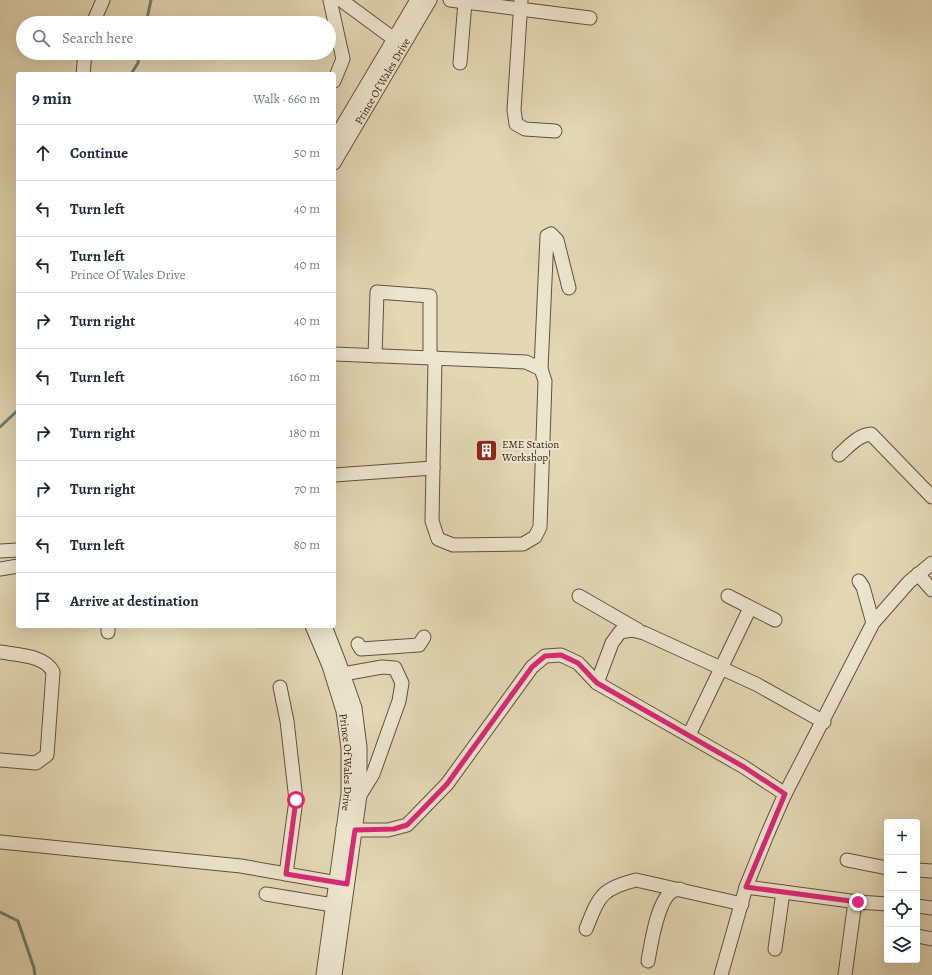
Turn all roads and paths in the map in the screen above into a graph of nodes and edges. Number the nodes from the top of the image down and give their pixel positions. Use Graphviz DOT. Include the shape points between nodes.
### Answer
graph roads {
  1 [pos="103,0"];
  2 [pos="330,0"];
  3 [pos="341,0"];
  4 [pos="417,0"];
  5 [pos="430,0"];
  6 [pos="450,0"];
  7 [pos="465,2"];
  8 [pos="520,5"];
  9 [pos="96,16"];
  10 [pos="334,16"];
  11 [pos="590,18"];
  12 [pos="336,27"];
  13 [pos="394,39"];
  14 [pos="84,60"];
  15 [pos="460,63"];
  16 [pos="82,72"];
  17 [pos="336,76"];
  18 [pos="555,130"];
  19 [pos="336,137"];
  20 [pos="336,160"];
  21 [pos="569,288"];
  22 [pos="336,354"];
  23 [pos="375,356"];
  24 [pos="433,358"];
  25 [pos="541,369"];
  26 [pos="839,455"];
  27 [pos="433,468"];
  28 [pos="336,475"];
  29 [pos="932,497"];
  30 [pos="16,550"];
  31 [pos="0,551"];
  32 [pos="932,563"];
  33 [pos="16,566"];
  34 [pos="0,569"];
  35 [pos="918,574"];
  36 [pos="859,581"];
  37 [pos="932,590"];
  38 [pos="579,596"];
  39 [pos="728,596"];
  40 [pos="750,608"];
  41 [pos="775,620"];
  42 [pos="873,624"];
  43 [pos="313,628"];
  44 [pos="325,628"];
  45 [pos="641,632"];
  46 [pos="424,637"];
  47 [pos="358,644"];
  48 [pos="395,647"];
  49 [pos="0,652"];
  50 [pos="395,668"];
  51 [pos="722,668"];
  52 [pos="343,674"];
  53 [pos="597,683"];
  54 [pos="280,687"];
  55 [pos="824,722"];
  56 [pos="688,735"];
  57 [pos="0,760"];
  58 [pos="785,794"];
  59 [pos="360,795"];
  60 [pos="349,829"];
  61 [pos="0,842"];
  62 [pos="847,860"];
  63 [pos="884,867"];
  64 [pos="920,870"];
  65 [pos="932,870"];
  66 [pos="286,874"];
  67 [pos="341,883"];
  68 [pos="746,887"];
  69 [pos="680,889"];
  70 [pos="783,892"];
  71 [pos="266,894"];
  72 [pos="855,902"];
  73 [pos="742,904"];
  74 [pos="884,904"];
  75 [pos="332,905"];
  76 [pos="920,906"];
  77 [pos="932,908"];
  78 [pos="586,928"];
  79 [pos="920,937"];
  80 [pos="932,939"];
  81 [pos="776,949"];
  82 [pos="648,961"];
  83 [pos="323,975"];
  84 [pos="335,975"];
  85 [pos="721,975"];
  86 [pos="845,975"];
  1 -- 9 [label="street"];
  2 -- 10 [label="street"];
  3 -- 13 [label="street"];
  4 -- 13 [label="street, Prince Of Wales Drive"];
  5 -- 20 [label="street, Prince Of Wales Drive"];
  6 -- 7 [label="street"];
  7 -- 8 [label="street"];
  7 -- 15 [label="street"];
  8 -- 11 [label="street"];
  8 -- 18 [label="street" via="514,110 516,124 525,129"];
  12 -- 17 [label="street" via="343,59"];
  13 -- 19 [label="street, Prince Of Wales Drive"];
  14 -- 16 [label="street"];
  21 -- 25 [label="street" via="557,240 551,234 547,236"];
  22 -- 23 [label="street"];
  23 -- 24 [label="street"];
  23 -- 24 [label="street" via="377,292 430,296"];
  24 -- 25 [label="street" via="526,362"];
  24 -- 27 [label="street"];
  25 -- 27 [label="street" via="545,381 545,396 540,527 535,537 523,544 453,545 438,539 432,521"];
  26 -- 29 [label="street" via="853,442 871,434"];
  27 -- 28 [label="street"];
  30 -- 31 [label="street"];
  32 -- 35 [label="street"];
  33 -- 34 [label="street"];
  35 -- 37 [label="street"];
  35 -- 42 [label="street"];
  36 -- 42 [label="street"];
  38 -- 45 [label="street"];
  39 -- 40 [label="street"];
  40 -- 41 [label="street"];
  40 -- 51 [label="street"];
  42 -- 55 [label="street"];
  43 -- 60 [label="street, Prince Of Wales Drive" via="329,666 343,711 348,748"];
  44 -- 52 [label="street, Prince Of Wales Drive"];
  45 -- 51 [label="street"];
  45 -- 53 [label="street" via="620,632 612,643"];
  46 -- 48 [label="street" via="419,645"];
  47 -- 48 [label="street" via="361,649"];
  48 -- 50 [label="street"];
  49 -- 57 [label="street" via="43,660 53,672 47,755 36,763"];
  50 -- 52 [label="street" via="382,667"];
  50 -- 59 [label="street" via="402,683 399,702 373,774"];
  51 -- 55 [label="street"];
  51 -- 56 [label="street"];
  52 -- 59 [label="street, Prince Of Wales Drive" via="355,708 360,747"];
  53 -- 56 [label="street"];
  53 -- 60 [label="street" via="578,663 561,655 545,656 532,667 447,784 407,825 394,829"];
  54 -- 66 [label="street" via="287,721 296,800"];
  55 -- 58 [label="street"];
  56 -- 58 [label="street"];
  58 -- 68 [label="street"];
  59 -- 60 [label="street, Prince Of Wales Drive"];
  60 -- 67 [label="street, Prince Of Wales Drive"];
  61 -- 66 [label="street" via="240,866"];
  62 -- 63 [label="street"];
  64 -- 65 [label="street"];
  66 -- 67 [label="street"];
  67 -- 75 [label="street, Prince Of Wales Drive"];
  67 -- 84 [label="street, Prince Of Wales Drive"];
  68 -- 70 [label="street"];
  68 -- 73 [label="street"];
  69 -- 73 [label="street"];
  69 -- 78 [label="street" via="636,880 620,884 598,899"];
  69 -- 82 [label="street" via="671,892 663,903"];
  70 -- 72 [label="street"];
  70 -- 81 [label="street"];
  71 -- 75 [label="street"];
  72 -- 74 [label="street"];
  72 -- 86 [label="street"];
  73 -- 85 [label="street"];
  75 -- 83 [label="street, Prince Of Wales Drive"];
  76 -- 77 [label="street"];
  79 -- 80 [label="street"];
}
